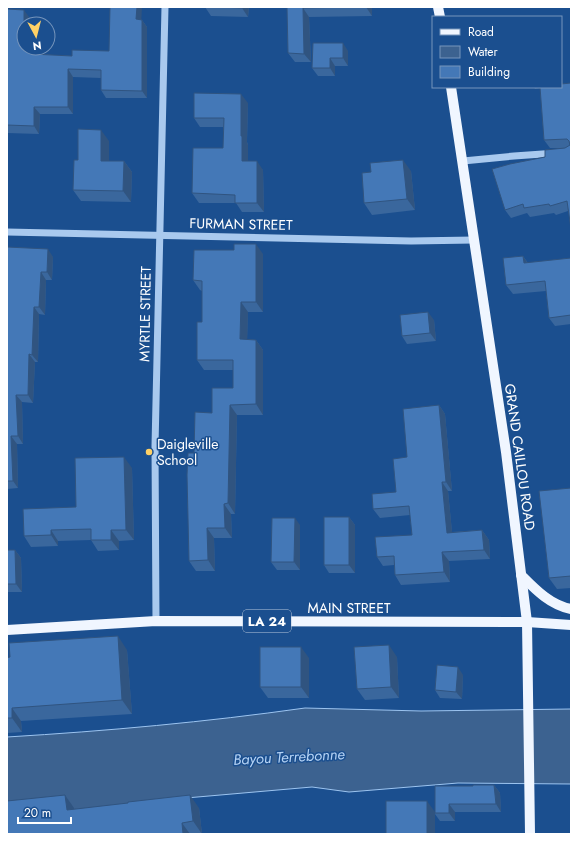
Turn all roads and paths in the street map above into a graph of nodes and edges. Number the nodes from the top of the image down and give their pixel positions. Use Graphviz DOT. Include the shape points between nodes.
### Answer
graph roads {
  1 [pos="165,7"];
  2 [pos="451,88"];
  3 [pos="571,152"];
  4 [pos="463,161"];
  5 [pos="7,232"];
  6 [pos="160,236"];
  7 [pos="474,240"];
  8 [pos="521,575"];
  9 [pos="571,609"];
  10 [pos="156,621"];
  11 [pos="527,622"];
  12 [pos="571,625"];
  13 [pos="7,630"];
  14 [pos="530,834"];
  1 -- 6 [label="street, MYRTLE STREET"];
  2 -- 4 [label="main road, GRAND CAILLOU ROAD"];
  3 -- 4 [label="street"];
  4 -- 7 [label="main road, GRAND CAILLOU ROAD"];
  5 -- 6 [label="street, FURMAN STREET"];
  6 -- 7 [label="street, FURMAN STREET"];
  6 -- 10 [label="street, MYRTLE STREET"];
  7 -- 8 [label="main road, GRAND CAILLOU ROAD" via="505,444"];
  8 -- 9 [label="main road" via="544,597 562,608"];
  8 -- 11 [label="main road, GRAND CAILLOU ROAD"];
  10 -- 11 [label="main road, MAIN STREET / LA 24"];
  10 -- 13 [label="main road, MAIN STREET / LA 24"];
  11 -- 12 [label="main road, MAIN STREET / LA 24"];
  11 -- 14 [label="main road, GRAND CAILLOU ROAD"];
}
